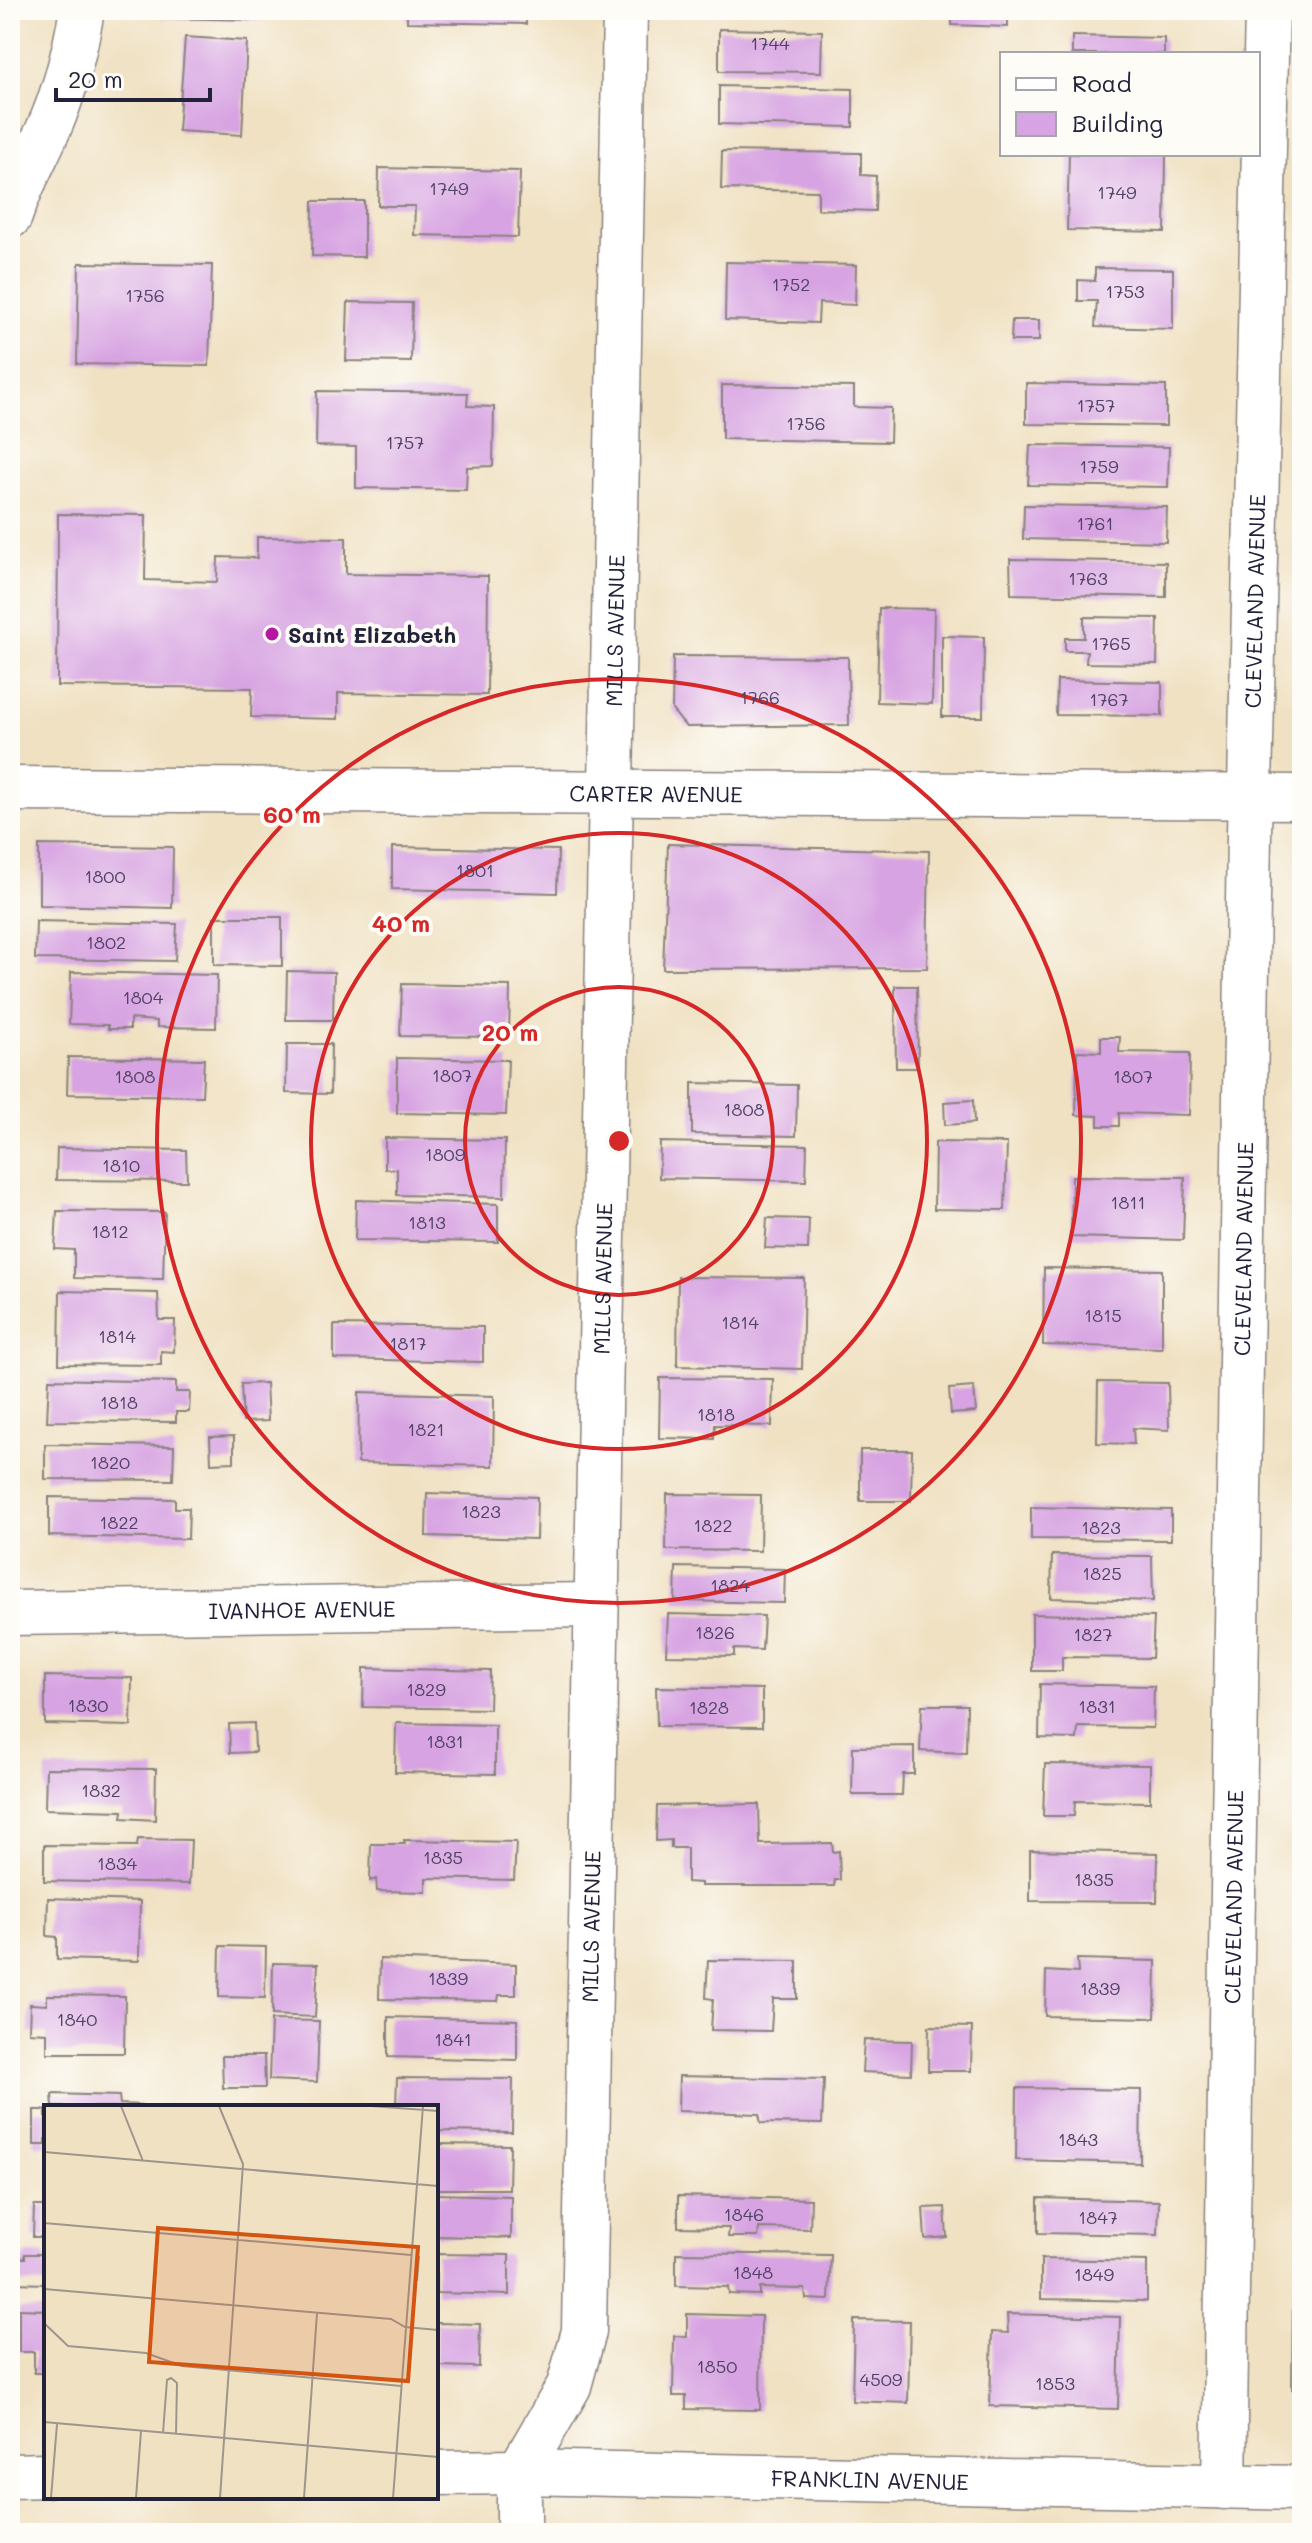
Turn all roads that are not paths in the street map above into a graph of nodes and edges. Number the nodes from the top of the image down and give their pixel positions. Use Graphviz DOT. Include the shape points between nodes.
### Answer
graph roads {
  1 [pos="82,10"];
  2 [pos="625,10"];
  3 [pos="1267,10"];
  4 [pos="10,216"];
  5 [pos="10,789"];
  6 [pos="613,791"];
  7 [pos="1302,797"];
  8 [pos="1250,798"];
  9 [pos="594,1605"];
  10 [pos="10,1613"];
  11 [pos="519,2472"];
  12 [pos="438,2473"];
  13 [pos="44,2475"];
  14 [pos="10,2476"];
  15 [pos="1224,2487"];
  16 [pos="1302,2488"];
  17 [pos="519,2533"];
  1 -- 4 [label="street" via="49,127"];
  2 -- 6 [label="street, MILLS AVENUE"];
  3 -- 8 [label="street, CLEVELAND AVENUE"];
  5 -- 6 [label="street, CARTER AVENUE"];
  6 -- 8 [label="street, CARTER AVENUE"];
  6 -- 9 [label="street, MILLS AVENUE"];
  7 -- 8 [label="street, CARTER AVENUE"];
  8 -- 15 [label="street, CLEVELAND AVENUE"];
  9 -- 10 [label="street, IVANHOE AVENUE"];
  9 -- 11 [label="street, MILLS AVENUE" via="584,2331 569,2386"];
  11 -- 12 [label="street, FRANKLIN AVENUE"];
  11 -- 15 [label="street, FRANKLIN AVENUE"];
  11 -- 17 [label="street"];
  13 -- 14 [label="street"];
  15 -- 16 [label="street, FRANKLIN AVENUE"];
}
